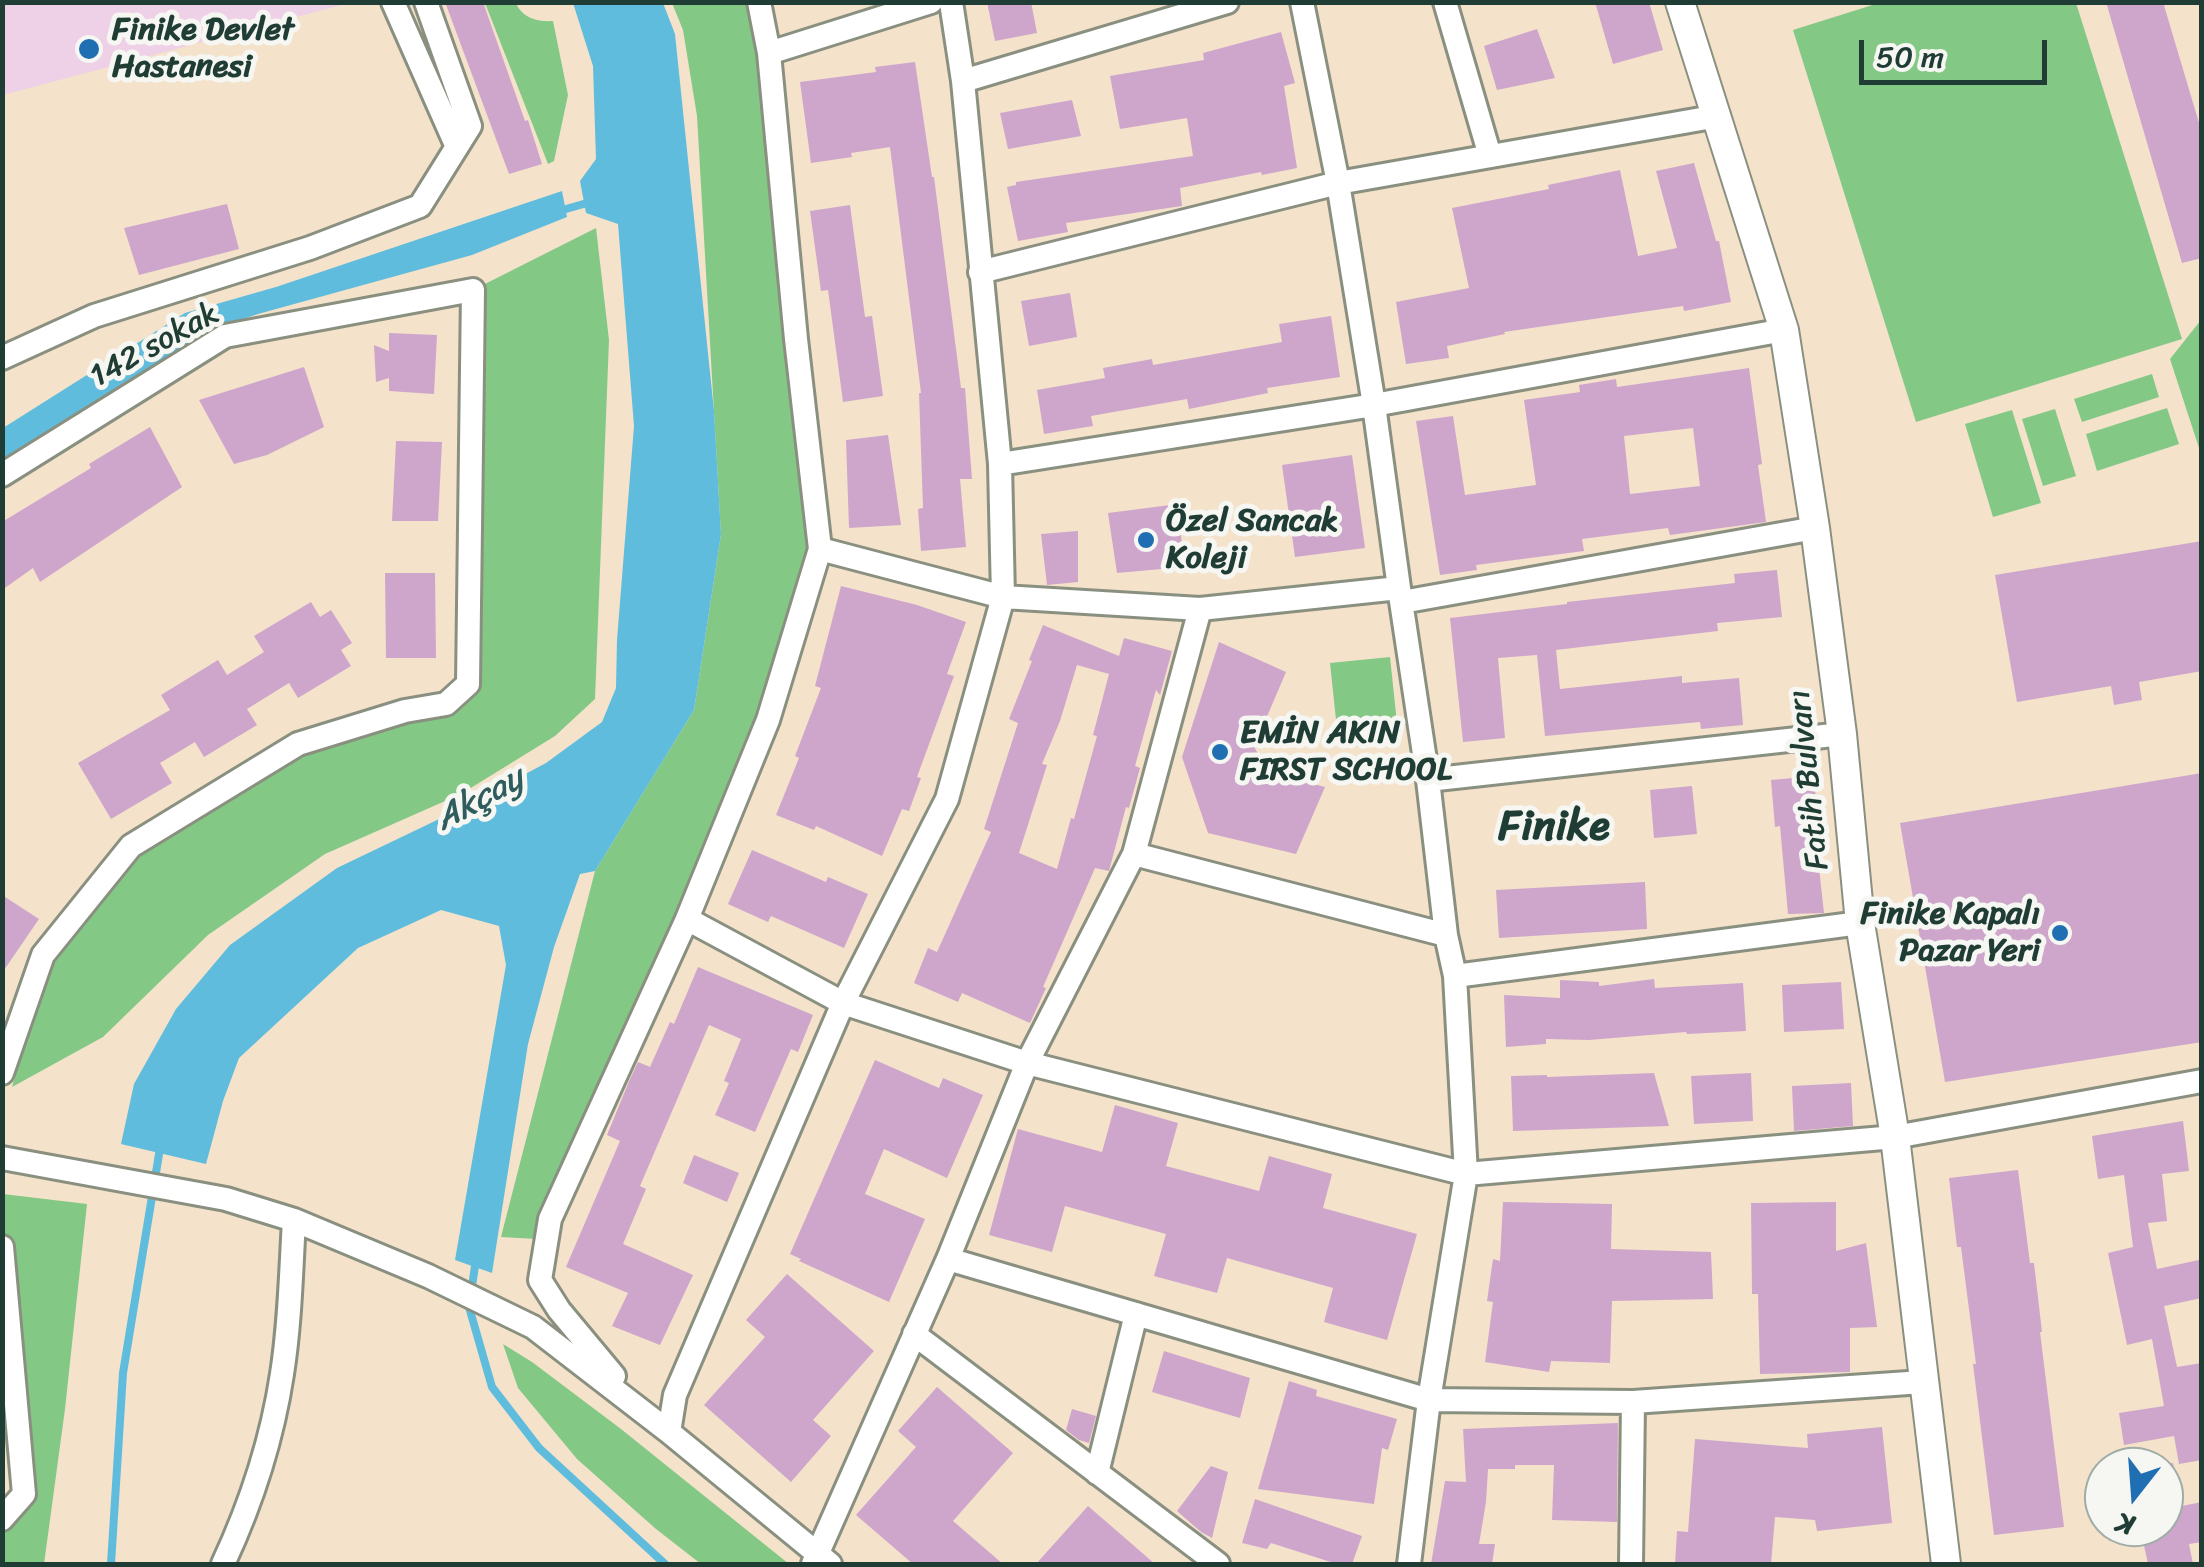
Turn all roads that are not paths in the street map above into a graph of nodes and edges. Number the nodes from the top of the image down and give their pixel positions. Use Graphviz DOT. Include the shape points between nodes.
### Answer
graph roads {
  1 [pos="392,2"];
  2 [pos="426,2"];
  3 [pos="760,2"];
  4 [pos="931,2"];
  5 [pos="951,2"];
  6 [pos="1227,2"];
  7 [pos="1302,2"];
  8 [pos="1445,2"];
  9 [pos="1680,2"];
  10 [pos="769,53"];
  11 [pos="963,81"];
  12 [pos="1718,116"];
  13 [pos="458,146"];
  14 [pos="1490,156"];
  15 [pos="1338,182"];
  16 [pos="980,272"];
  17 [pos="1784,330"];
  18 [pos="2,358"];
  19 [pos="1374,406"];
  20 [pos="1000,464"];
  21 [pos="2,475"];
  22 [pos="1815,528"];
  23 [pos="820,549"];
  24 [pos="1401,595"];
  25 [pos="1004,597"];
  26 [pos="1200,609"];
  27 [pos="1842,734"];
  28 [pos="1428,780"];
  29 [pos="1134,854"];
  30 [pos="686,920"];
  31 [pos="1860,923"];
  32 [pos="1446,935"];
  33 [pos="1455,976"];
  34 [pos="843,1003"];
  35 [pos="1027,1063"];
  36 [pos="2,1073"];
  37 [pos="2202,1081"];
  38 [pos="1895,1138"];
  39 [pos="2,1158"];
  40 [pos="1466,1174"];
  41 [pos="294,1220"];
  42 [pos="2,1247"];
  43 [pos="948,1258"];
  44 [pos="1136,1314"];
  45 [pos="914,1334"];
  46 [pos="1923,1382"];
  47 [pos="1429,1400"];
  48 [pos="1633,1402"];
  49 [pos="669,1432"];
  50 [pos="1097,1473"];
  51 [pos="2,1519"];
  52 [pos="820,1561"];
  53 [pos="222,1564"];
  54 [pos="1218,1564"];
  55 [pos="1410,1564"];
  56 [pos="1631,1564"];
  57 [pos="1946,1564"];
  1 -- 13 [label="street"];
  2 -- 13 [label="street" via="470,126"];
  3 -- 10 [label="street"];
  4 -- 10 [label="street"];
  5 -- 11 [label="street"];
  6 -- 11 [label="street"];
  7 -- 15 [label="street"];
  8 -- 14 [label="street"];
  9 -- 12 [label="street, Fatih Bulvarı"];
  10 -- 23 [label="street"];
  11 -- 16 [label="street"];
  12 -- 14 [label="street"];
  12 -- 17 [label="street, Fatih Bulvarı"];
  13 -- 18 [label="street" via="420,206 94,316"];
  14 -- 15 [label="street"];
  15 -- 16 [label="street"];
  15 -- 19 [label="street"];
  16 -- 20 [label="street"];
  17 -- 19 [label="street"];
  17 -- 22 [label="street, Fatih Bulvarı"];
  19 -- 20 [label="street"];
  19 -- 24 [label="street"];
  20 -- 25 [label="street"];
  21 -- 36 [label="street, 142 sokak" via="225,336 473,290 468,684 446,704 298,744 131,846 43,955"];
  22 -- 24 [label="street"];
  22 -- 27 [label="street, Fatih Bulvarı"];
  23 -- 25 [label="street"];
  23 -- 30 [label="street" via="768,720"];
  24 -- 26 [label="street"];
  24 -- 28 [label="street"];
  25 -- 26 [label="street"];
  25 -- 34 [label="street" via="947,799"];
  26 -- 29 [label="street"];
  27 -- 28 [label="street"];
  27 -- 31 [label="street, Fatih Bulvarı"];
  28 -- 32 [label="street"];
  29 -- 32 [label="street"];
  29 -- 35 [label="street"];
  30 -- 34 [label="street"];
  30 -- 49 [label="street" via="550,1220 540,1280 601,1363"];
  31 -- 33 [label="street"];
  31 -- 38 [label="street, Fatih Bulvarı"];
  32 -- 33 [label="street"];
  33 -- 40 [label="street"];
  34 -- 35 [label="street"];
  34 -- 49 [label="street" via="675,1396"];
  35 -- 40 [label="street"];
  35 -- 43 [label="street"];
  37 -- 38 [label="street"];
  38 -- 40 [label="street"];
  38 -- 46 [label="street, Fatih Bulvarı"];
  39 -- 41 [label="street" via="226,1198"];
  40 -- 47 [label="street"];
  41 -- 49 [label="street" via="533,1326"];
  41 -- 53 [label="street" via="274,1418"];
  42 -- 51 [label="street" via="24,1494"];
  43 -- 44 [label="street"];
  43 -- 45 [label="street"];
  44 -- 47 [label="street"];
  44 -- 50 [label="street"];
  45 -- 50 [label="street"];
  45 -- 52 [label="street"];
  46 -- 48 [label="street"];
  46 -- 57 [label="street, Fatih Bulvarı"];
  47 -- 48 [label="street"];
  47 -- 55 [label="street"];
  48 -- 56 [label="street"];
  49 -- 52 [label="street"];
  50 -- 54 [label="street"];
}
